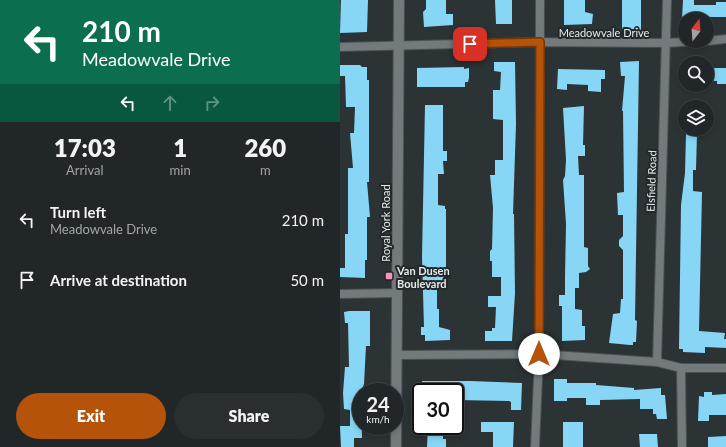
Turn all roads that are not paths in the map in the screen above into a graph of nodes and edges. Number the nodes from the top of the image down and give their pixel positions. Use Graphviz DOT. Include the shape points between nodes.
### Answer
graph roads {
  1 [pos="399,0"];
  2 [pos="540,0"];
  3 [pos="667,0"];
  4 [pos="726,39"];
  5 [pos="714,40"];
  6 [pos="540,42"];
  7 [pos="678,42"];
  8 [pos="666,43"];
  9 [pos="398,46"];
  10 [pos="340,47"];
  11 [pos="396,293"];
  12 [pos="340,294"];
  13 [pos="539,354"];
  14 [pos="397,355"];
  15 [pos="657,362"];
  16 [pos="681,368"];
  17 [pos="726,368"];
  18 [pos="396,447"];
  19 [pos="535,447"];
  20 [pos="682,447"];
  1 -- 9 [label="main road, Royal York Road"];
  2 -- 6 [label="street"];
  3 -- 8 [label="street, Elsfield Road"];
  4 -- 5 [label="street"];
  6 -- 8 [label="street, Meadowvale Drive"];
  6 -- 9 [label="street, Meadowvale Drive"];
  6 -- 13 [label="street"];
  7 -- 8 [label="street, Meadowvale Drive"];
  8 -- 15 [label="street, Elsfield Road"];
  9 -- 10 [label="street, Meadowvale Drive"];
  9 -- 11 [label="main road, Royal York Road"];
  11 -- 12 [label="street"];
  11 -- 14 [label="main road, Royal York Road"];
  13 -- 14 [label="street"];
  13 -- 15 [label="street"];
  13 -- 19 [label="street"];
  14 -- 18 [label="main road, Royal York Road"];
  15 -- 16 [label="street"];
  16 -- 17 [label="street"];
  16 -- 20 [label="street"];
}
